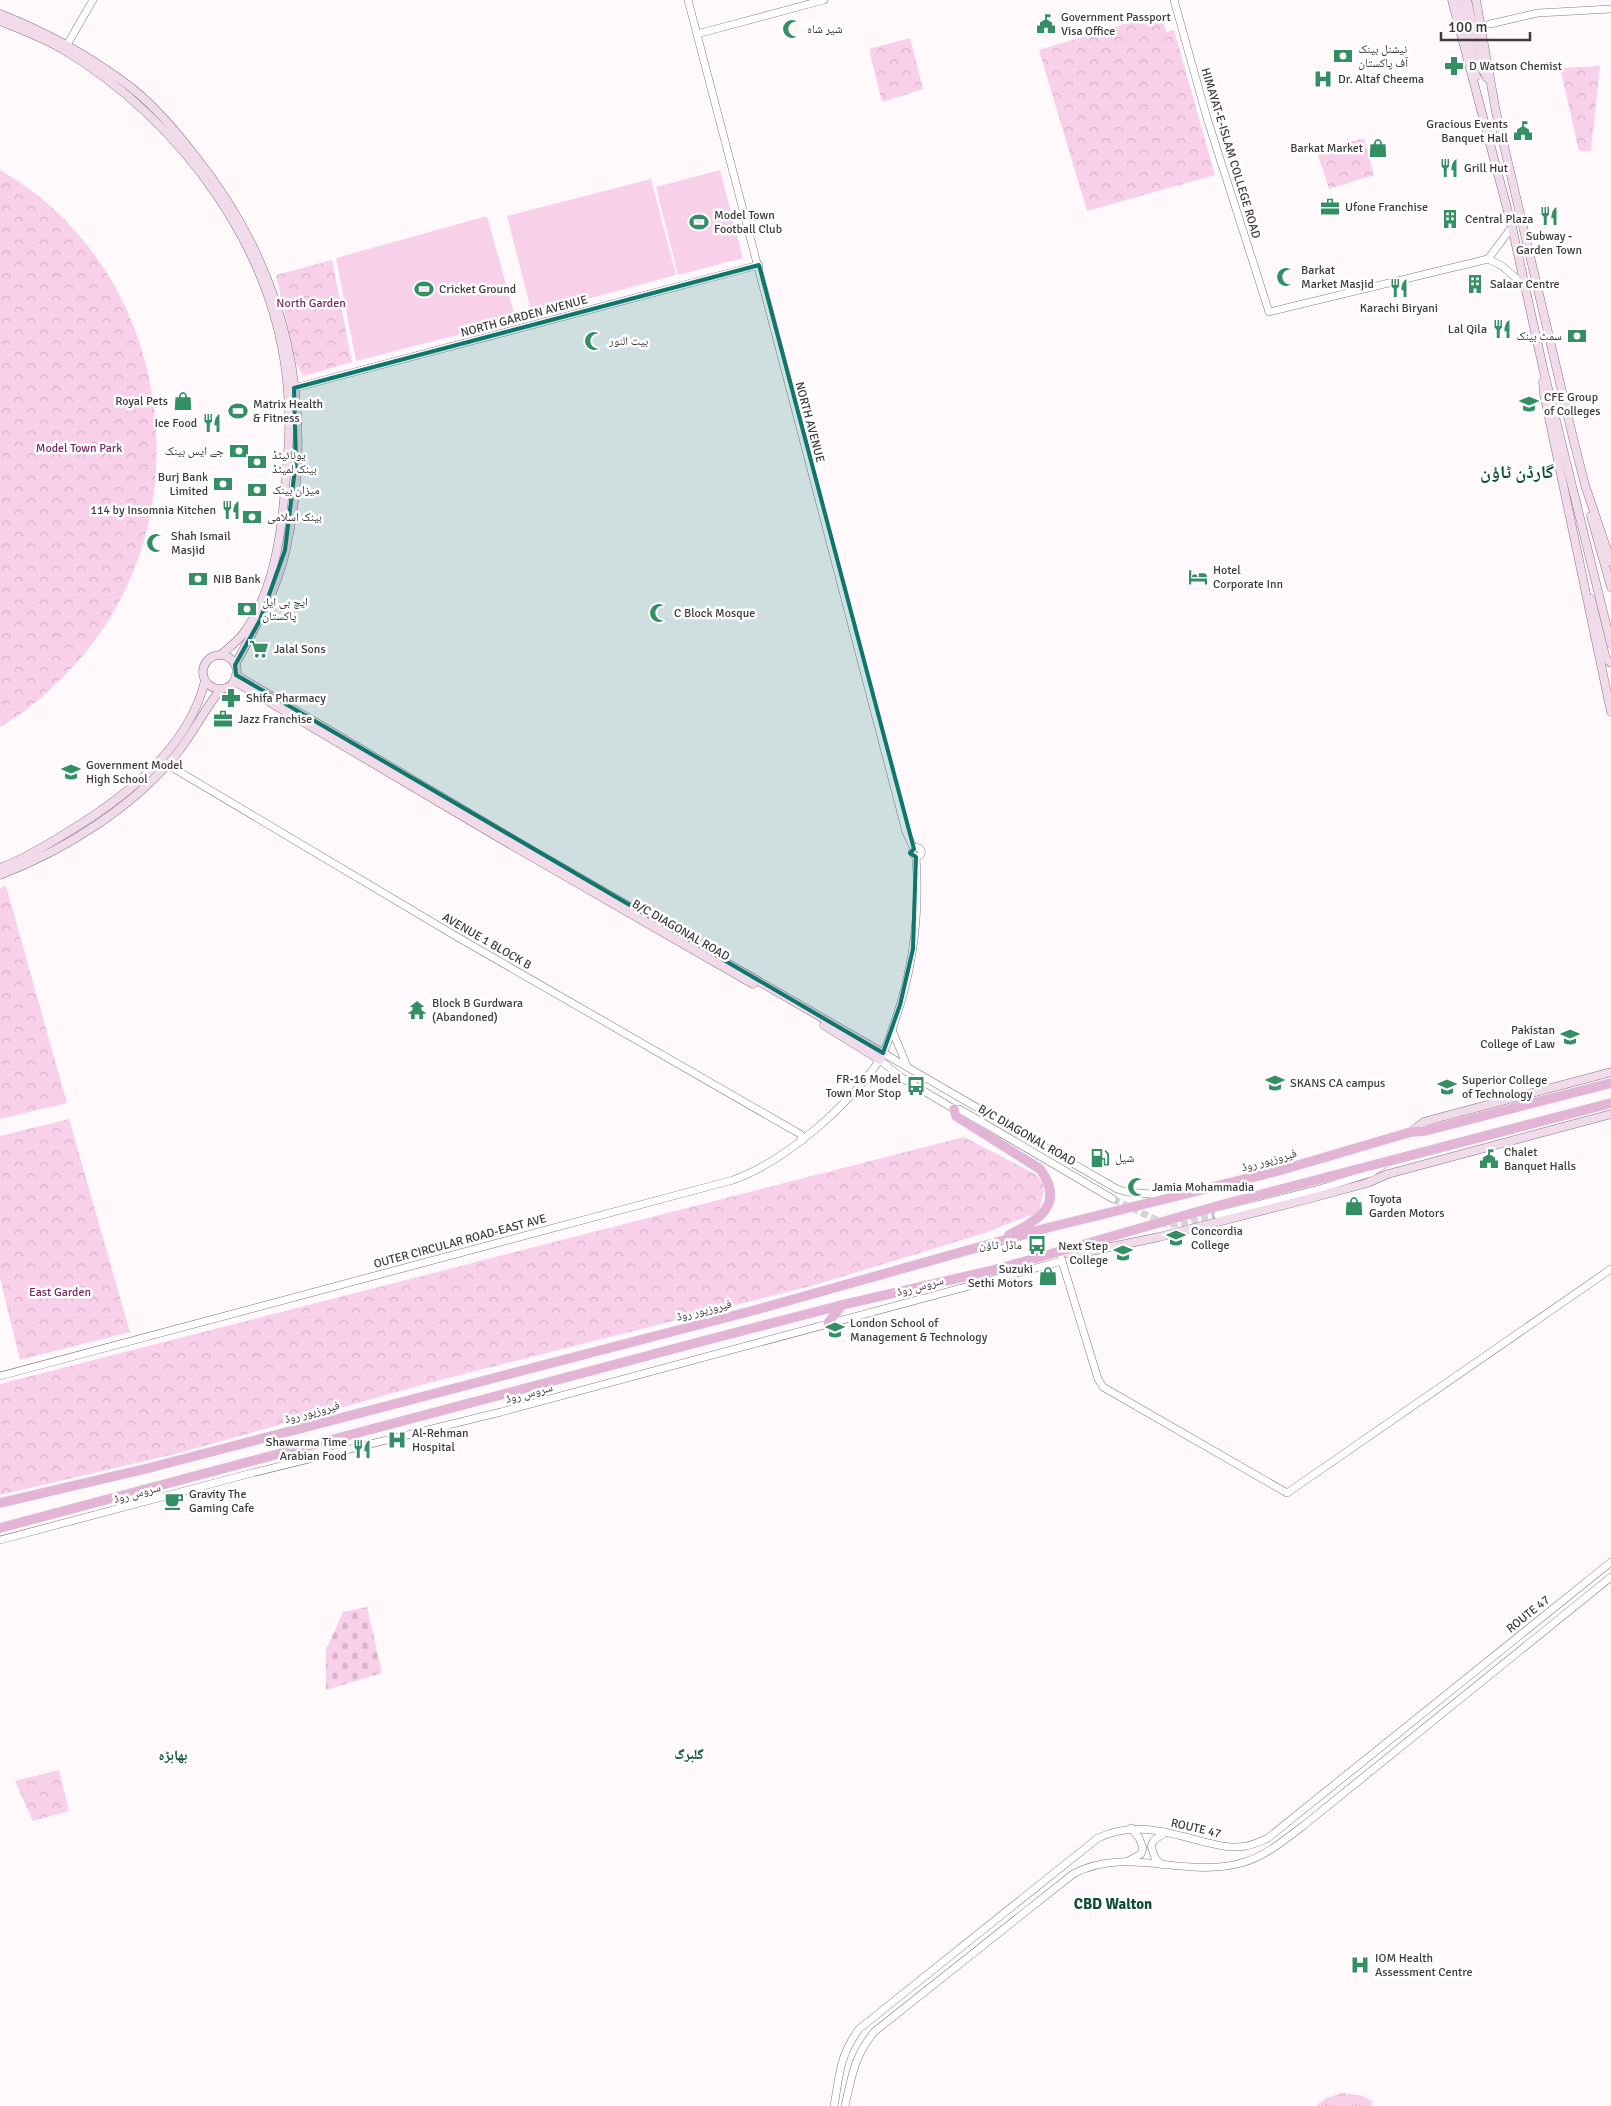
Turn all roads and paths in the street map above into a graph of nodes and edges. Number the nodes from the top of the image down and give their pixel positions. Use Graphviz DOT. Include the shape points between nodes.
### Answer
graph roads {
  1 [pos="93,0"];
  2 [pos="688,0"];
  3 [pos="824,0"];
  4 [pos="1174,0"];
  5 [pos="1452,0"];
  6 [pos="1460,0"];
  7 [pos="1467,0"];
  8 [pos="1476,0"];
  9 [pos="1611,9"];
  10 [pos="0,14"];
  11 [pos="0,21"];
  12 [pos="1490,24"];
  13 [pos="697,34"];
  14 [pos="65,47"];
  15 [pos="1491,84"];
  16 [pos="1476,88"];
  17 [pos="1512,227"];
  18 [pos="1488,259"];
  19 [pos="759,266"];
  20 [pos="1524,285"];
  21 [pos="1543,368"];
  22 [pos="294,388"];
  23 [pos="1585,485"];
  24 [pos="1572,527"];
  25 [pos="1611,562"];
  26 [pos="1611,587"];
  27 [pos="1611,644"];
  28 [pos="221,655"];
  29 [pos="1611,663"];
  30 [pos="235,665"];
  31 [pos="235,678"];
  32 [pos="205,681"];
  33 [pos="221,689"];
  34 [pos="1611,712"];
  35 [pos="163,762"];
  36 [pos="915,853"];
  37 [pos="0,868"];
  38 [pos="0,875"];
  39 [pos="892,1030"];
  40 [pos="881,1057"];
  41 [pos="907,1066"];
  42 [pos="1611,1072"];
  43 [pos="902,1078"];
  44 [pos="864,1080"];
  45 [pos="1611,1083"];
  46 [pos="1611,1103"];
  47 [pos="954,1109"];
  48 [pos="1611,1114"];
  49 [pos="1411,1132"];
  50 [pos="803,1140"];
  51 [pos="1389,1162"];
  52 [pos="1388,1174"];
  53 [pos="1316,1190"];
  54 [pos="1179,1197"];
  55 [pos="1113,1199"];
  56 [pos="1217,1215"];
  57 [pos="987,1246"];
  58 [pos="1061,1256"];
  59 [pos="1611,1269"];
  60 [pos="842,1305"];
  61 [pos="828,1323"];
  62 [pos="0,1376"];
  63 [pos="0,1503"];
  64 [pos="0,1528"];
  65 [pos="0,1540"];
  66 [pos="1611,1562"];
  67 [pos="1611,1577"];
  68 [pos="1131,1828"];
  69 [pos="1166,1832"];
  70 [pos="1128,1862"];
  71 [pos="1162,1865"];
  72 [pos="834,2106"];
  73 [pos="845,2106"];
  1 -- 14 [label="street"];
  2 -- 13 [label="street, NORTH AVENUE"];
  3 -- 13 [label="street"];
  4 -- 18 [label="street, HIMAYAT-E-ISLAM COLLEGE ROAD" via="1268,312"];
  5 -- 16 [label="main road"];
  6 -- 16 [label="main road" via="1476,72"];
  7 -- 15 [label="main road" via="1483,70"];
  8 -- 15 [label="main road"];
  9 -- 12 [label="street" via="1538,13"];
  10 -- 14 [label="main road" via="31,26"];
  11 -- 14 [label="main road"];
  13 -- 19 [label="street, NORTH AVENUE"];
  14 -- 22 [label="main road" via="122,80 155,109 224,194 242,222 264,268 284,331"];
  14 -- 28 [label="main road" via="148,113 177,142 237,227 258,270 276,324 286,372 290,423 278,549 250,623 242,636"];
  15 -- 23 [label="main road"];
  16 -- 17 [label="main road"];
  17 -- 18 [label="street"];
  17 -- 20 [label="main road"];
  18 -- 20 [label="street" via="1502,266"];
  19 -- 22 [label="street, NORTH GARDEN AVENUE"];
  19 -- 36 [label="street, NORTH AVENUE" via="906,832"];
  20 -- 21 [label="main road"];
  21 -- 24 [label="main road" via="1544,394"];
  21 -- 27 [label="main road"];
  22 -- 30 [label="main road" via="296,461 285,550 260,620"];
  23 -- 25 [label="main road"];
  23 -- 26 [label="main road"];
  24 -- 29 [label="main road" via="1606,659"];
  24 -- 34 [label="main road"];
  28 -- 30 [label="main road"];
  28 -- 32 [label="main road" via="206,662 203,670"];
  30 -- 31 [label="main road"];
  31 -- 33 [label="main road"];
  31 -- 40 [label="main road, B/C DIAGONAL ROAD"];
  32 -- 33 [label="main road"];
  32 -- 35 [label="main road" via="193,716"];
  33 -- 35 [label="main road" via="189,737"];
  35 -- 37 [label="main road" via="97,814"];
  35 -- 38 [label="main road" via="128,800 81,834"];
  35 -- 50 [label="street, AVENUE 1 BLOCK B" via="459,938 800,1134"];
  36 -- 39 [label="street, OUTER CIRCULAR ROAD-EAST AVE" via="917,910 914,949"];
  39 -- 40 [label="street, OUTER CIRCULAR ROAD-EAST AVE"];
  39 -- 41 [label="street"];
  40 -- 41 [label="street"];
  40 -- 43 [label="street, B/C DIAGONAL ROAD"];
  40 -- 44 [label="street, OUTER CIRCULAR ROAD-EAST AVE"];
  41 -- 54 [label="street" via="1117,1189"];
  42 -- 49 [label="main road, فیروزپور روڈ" via="1424,1122"];
  43 -- 44 [label="street"];
  43 -- 47 [label="street, B/C DIAGONAL ROAD"];
  44 -- 50 [label="street, OUTER CIRCULAR ROAD-EAST AVE" via="837,1111"];
  45 -- 49 [label="main road, فیروزپور روڈ"];
  46 -- 51 [label="main road"];
  47 -- 55 [label="street, B/C DIAGONAL ROAD" via="975,1118"];
  47 -- 57 [label="main road" via="956,1116 1040,1169 1047,1178 1049,1198 1043,1215 1032,1224"];
  48 -- 52 [label="main road"];
  49 -- 54 [label="main road, فیروزپور روڈ"];
  50 -- 62 [label="street, OUTER CIRCULAR ROAD-EAST AVE" via="758,1169 733,1180"];
  51 -- 53 [label="street" via="1371,1173"];
  51 -- 58 [label="main road" via="1221,1205"];
  52 -- 53 [label="street"];
  52 -- 58 [label="main road" via="1367,1183 1159,1237"];
  53 -- 56 [label="street"];
  54 -- 57 [label="main road, فیروزپور روڈ" via="1047,1228"];
  57 -- 63 [label="main road, فیروزپور روڈ" via="759,1309 149,1468"];
  58 -- 59 [label="street" via="1103,1387 1287,1493"];
  58 -- 60 [label="main road"];
  58 -- 61 [label="street, سروس روڈ"];
  60 -- 61 [label="main road"];
  60 -- 64 [label="main road"];
  61 -- 65 [label="street, سروس روڈ"];
  66 -- 69 [label="street, ROUTE 47" via="1268,1838 1246,1846 1234,1846"];
  67 -- 71 [label="street, ROUTE 47" via="1273,1848 1240,1864 1214,1868"];
  68 -- 69 [label="street, ROUTE 47"];
  68 -- 70 [label="street" via="1143,1848"];
  68 -- 72 [label="street, ROUTE 47" via="1114,1830 1085,1847 870,2018 850,2042 842,2060"];
  69 -- 71 [label="street" via="1151,1846"];
  70 -- 71 [label="street, ROUTE 47"];
  70 -- 73 [label="street, ROUTE 47" via="1106,1862 1073,1874 894,2014 862,2048 854,2065"];
}
